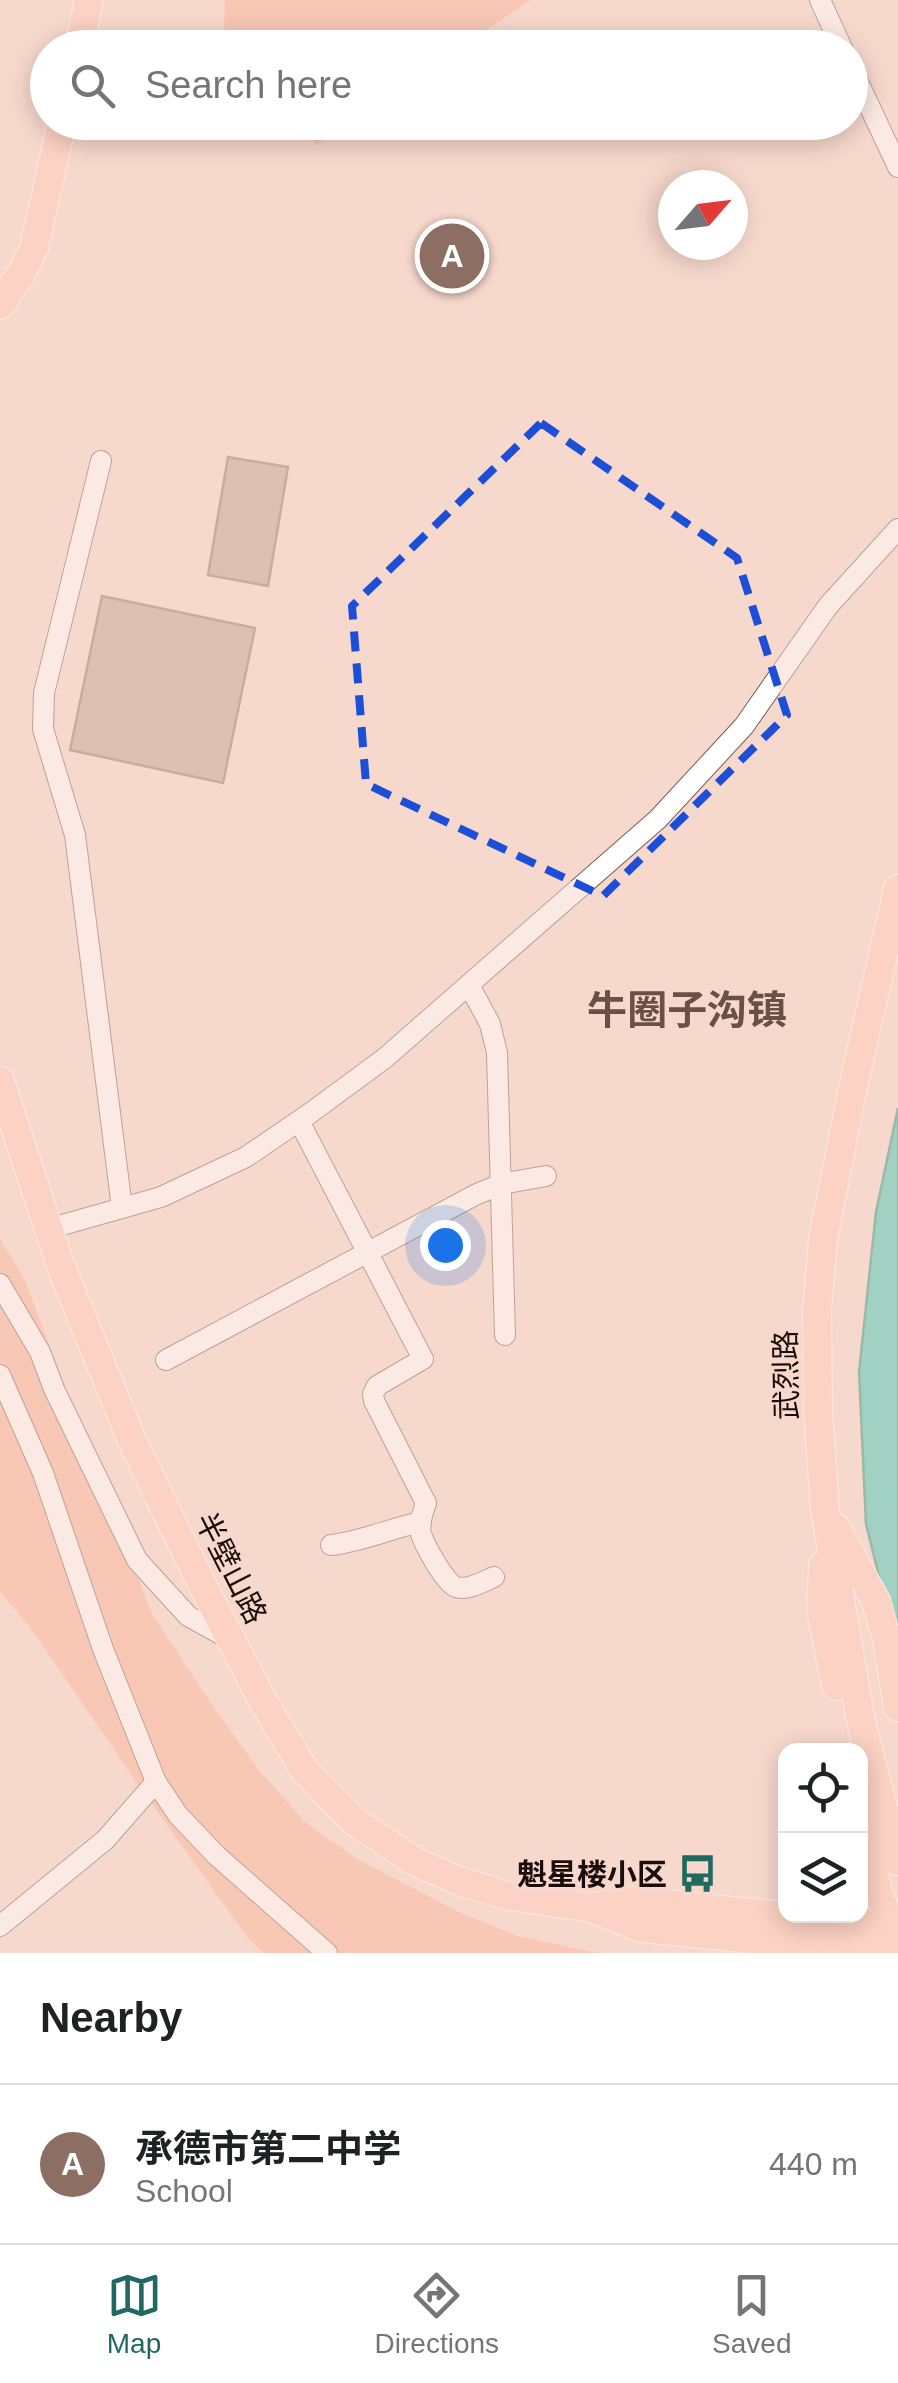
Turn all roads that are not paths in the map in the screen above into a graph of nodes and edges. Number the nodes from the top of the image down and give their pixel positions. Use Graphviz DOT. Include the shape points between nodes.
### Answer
graph roads {
  1 [pos="89,0"];
  2 [pos="820,0"];
  3 [pos="82,30"];
  4 [pos="834,30"];
  5 [pos="868,103"];
  6 [pos="58,140"];
  7 [pos="898,167"];
  8 [pos="0,305"];
  9 [pos="101,461"];
  10 [pos="898,528"];
  11 [pos="898,889"];
  12 [pos="468,985"];
  13 [pos="0,1081"];
  14 [pos="299,1121"];
  15 [pos="546,1176"];
  16 [pos="501,1184"];
  17 [pos="122,1208"];
  18 [pos="48,1229"];
  19 [pos="367,1253"];
  20 [pos="0,1284"];
  21 [pos="505,1335"];
  22 [pos="166,1360"];
  23 [pos="0,1374"];
  24 [pos="826,1510"];
  25 [pos="421,1522"];
  26 [pos="331,1545"];
  27 [pos="494,1576"];
  28 [pos="230,1639"];
  29 [pos="898,1706"];
  30 [pos="848,1743"];
  31 [pos="156,1782"];
  32 [pos="865,1833"];
  33 [pos="897,1861"];
  34 [pos="0,1926"];
  35 [pos="896,1935"];
  36 [pos="327,1953"];
  1 -- 3 [label="main road"];
  2 -- 4 [label="street"];
  5 -- 7 [label="street"];
  6 -- 8 [label="main road" via="34,248"];
  9 -- 17 [label="street" via="44,693 42,729 75,835"];
  10 -- 12 [label="street" via="828,606 744,726 658,818"];
  11 -- 24 [label="main road, 武烈路" via="823,1239 817,1343"];
  12 -- 14 [label="street"];
  12 -- 16 [label="street" via="490,1024 496,1053"];
  13 -- 18 [label="main road, 半壁山路"];
  14 -- 17 [label="street" via="246,1157"];
  14 -- 19 [label="street"];
  15 -- 16 [label="street"];
  16 -- 19 [label="street"];
  16 -- 21 [label="street"];
  17 -- 18 [label="street"];
  18 -- 28 [label="main road, 半壁山路" via="133,1444"];
  19 -- 22 [label="street"];
  19 -- 25 [label="street" via="423,1360 374,1394 426,1503"];
  20 -- 28 [label="street" via="40,1352 137,1560 188,1616"];
  23 -- 31 [label="street"];
  24 -- 29 [label="main road" via="876,1601"];
  24 -- 30 [label="main road" via="821,1610"];
  24 -- 33 [label="main road, 武烈路" via="861,1722"];
  25 -- 26 [label="street"];
  25 -- 27 [label="street" via="446,1581 466,1588"];
  28 -- 35 [label="main road, 半壁山路" via="306,1771 354,1821 459,1882 591,1908 634,1901 853,1923"];
  31 -- 34 [label="street" via="105,1840"];
  31 -- 36 [label="street" via="217,1856"];
  32 -- 35 [label="main road"];
}
